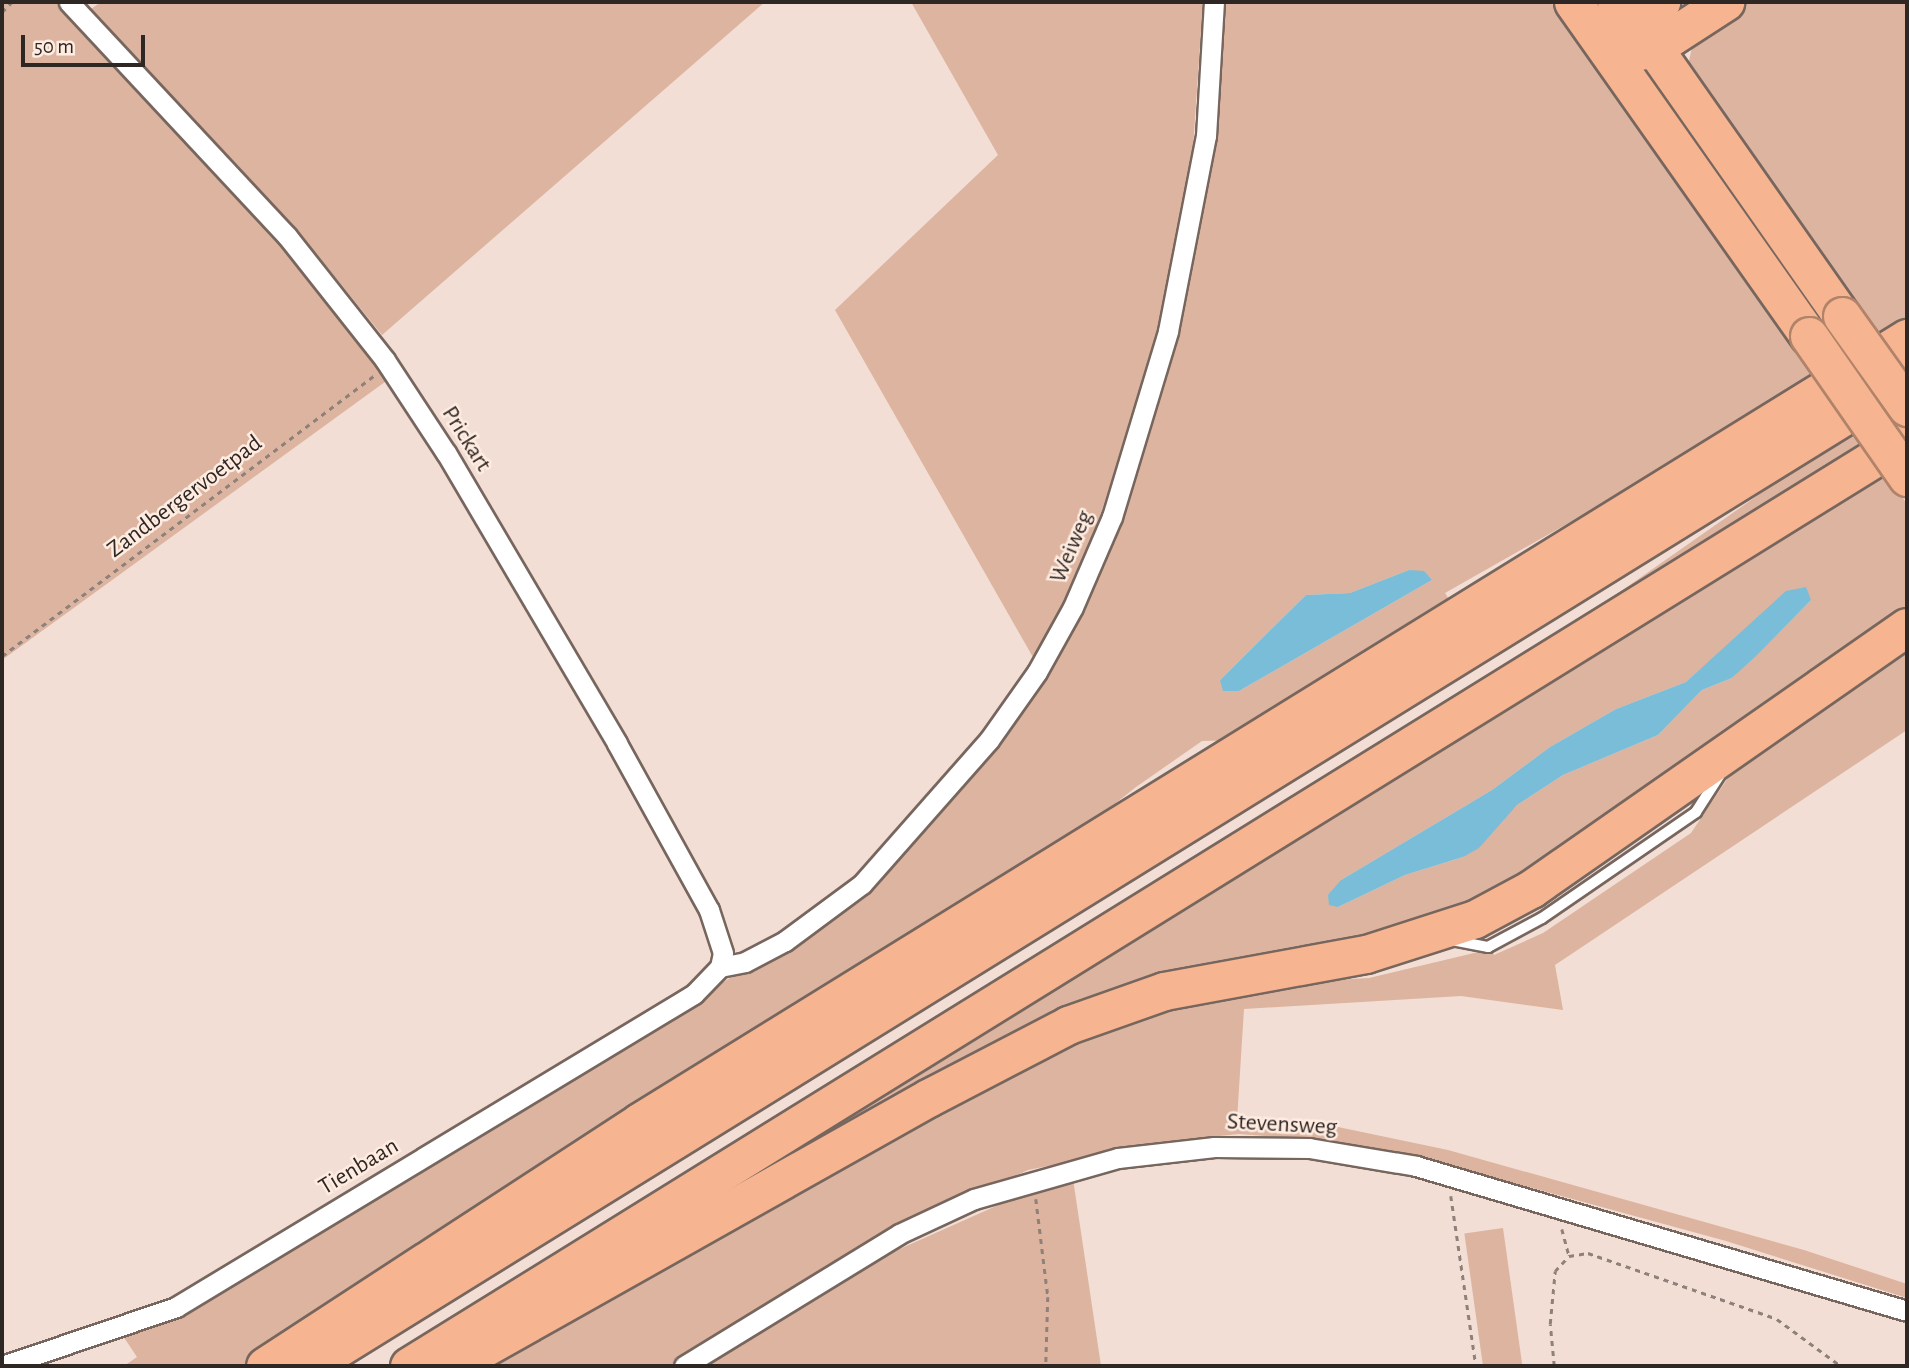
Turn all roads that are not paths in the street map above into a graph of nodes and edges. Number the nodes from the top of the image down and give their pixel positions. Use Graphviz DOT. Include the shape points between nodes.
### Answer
graph roads {
  1 [pos="69,2"];
  2 [pos="1214,2"];
  3 [pos="1573,2"];
  4 [pos="1661,2"];
  5 [pos="1725,2"];
  6 [pos="1633,24"];
  7 [pos="1611,57"];
  8 [pos="1907,338"];
  9 [pos="1907,377"];
  10 [pos="1907,407"];
  11 [pos="1907,438"];
  12 [pos="1907,477"];
  13 [pos="1907,627"];
  14 [pos="1907,645"];
  15 [pos="1868,654"];
  16 [pos="720,967"];
  17 [pos="1907,1311"];
  18 [pos="2,1366"];
  19 [pos="265,1366"];
  20 [pos="309,1366"];
  21 [pos="409,1366"];
  22 [pos="452,1366"];
  23 [pos="684,1366"];
  1 -- 16 [label="street, Prickart" via="287,236 389,365 529,591 697,886 721,940"];
  2 -- 16 [label="street, Weiweg" via="1206,136 1168,331 1112,517 1073,607 1037,672 989,740 881,864 819,919 756,957"];
  3 -- 7 [label="highway"];
  4 -- 6 [label="highway"];
  5 -- 6 [label="highway"];
  6 -- 7 [label="highway"];
  6 -- 10 [label="highway, bridge"];
  7 -- 12 [label="highway, bridge"];
  8 -- 19 [label="highway" via="709,1079"];
  9 -- 20 [label="highway"];
  11 -- 21 [label="highway"];
  13 -- 15 [label="highway"];
  14 -- 15 [label="highway"];
  15 -- 22 [label="highway" via="1531,889 1431,936 1366,954 1206,981 1068,1025 928,1098"];
  16 -- 18 [label="street, Tienbaan" via="694,993 176,1307"];
  17 -- 23 [label="street, Stevensweg" via="1448,1175 1333,1150 1214,1146 1118,1158 974,1199 899,1234"];
}
